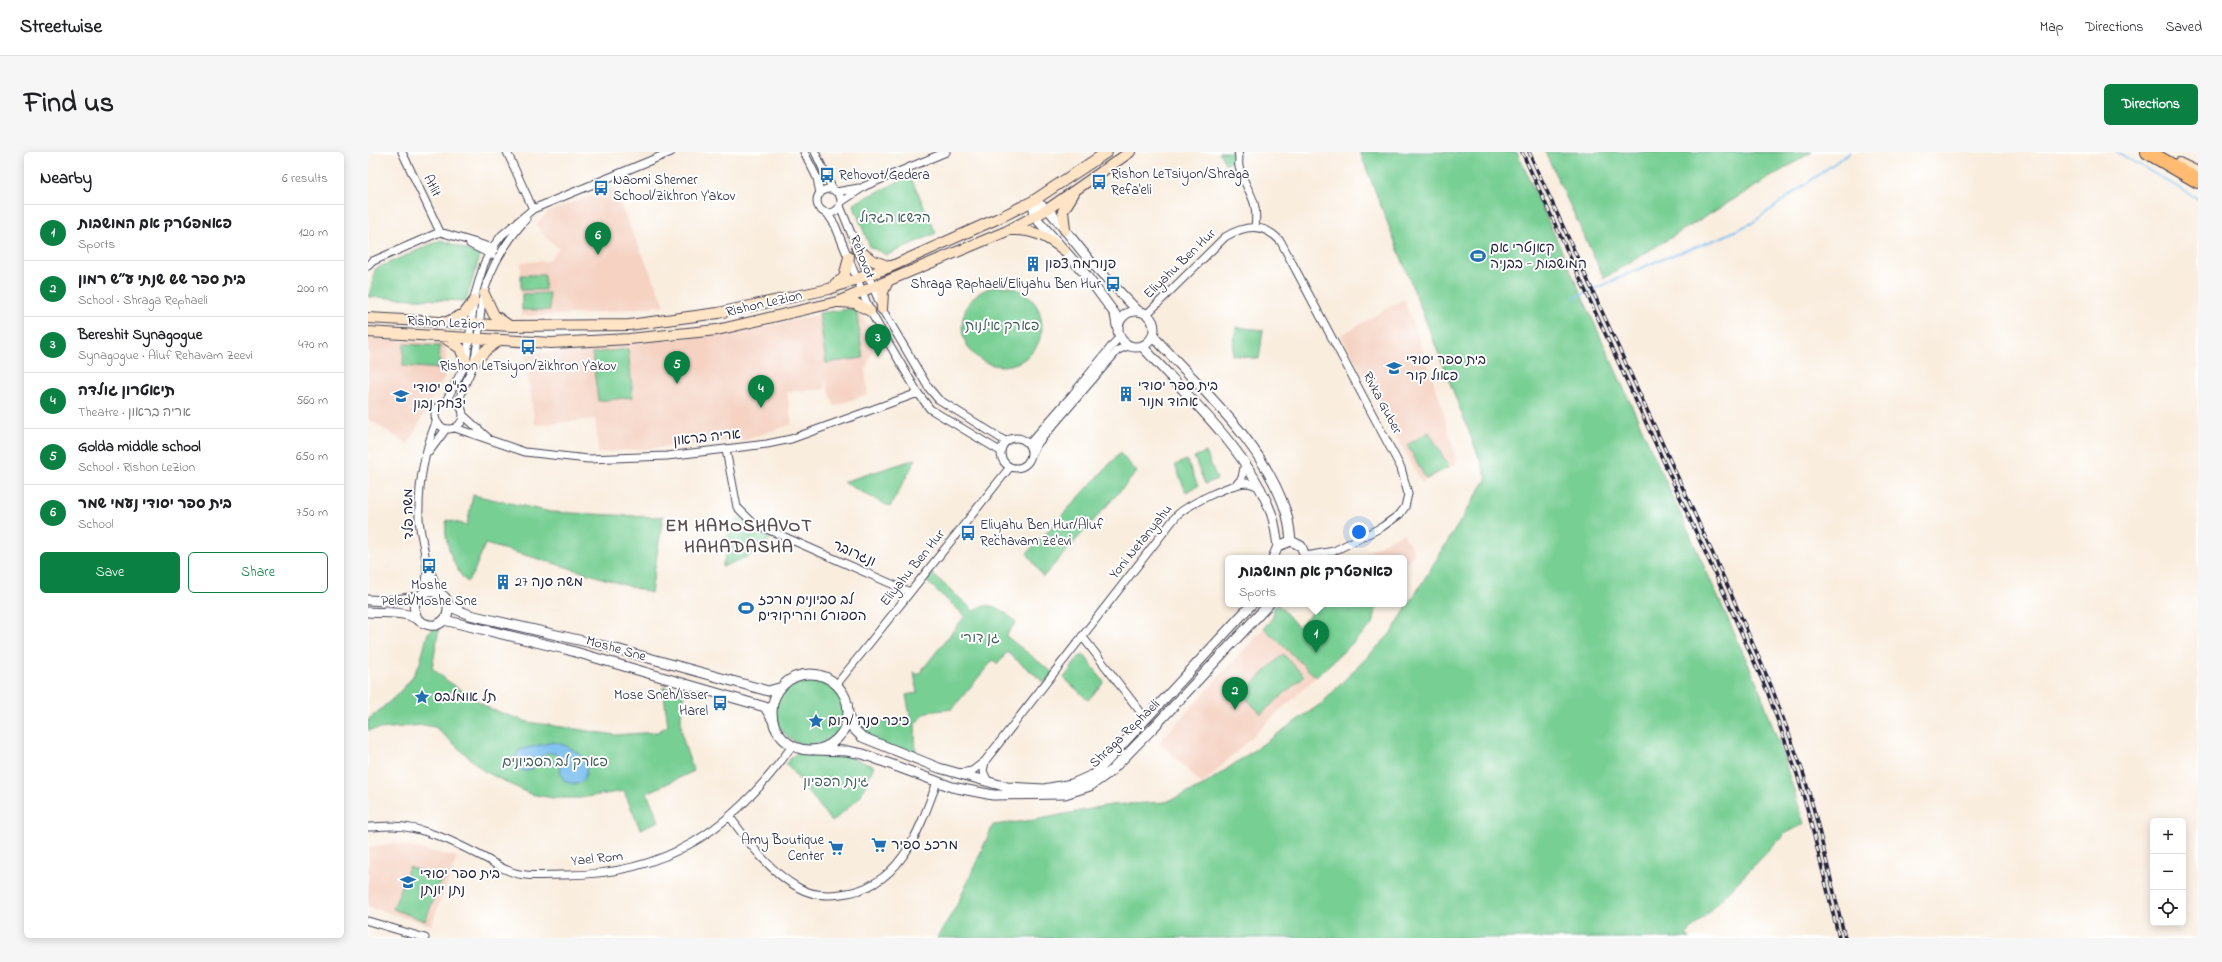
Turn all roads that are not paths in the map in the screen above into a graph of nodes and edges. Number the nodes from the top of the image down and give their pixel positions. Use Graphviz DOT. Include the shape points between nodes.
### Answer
graph roads {
  1 [pos="402,152"];
  2 [pos="507,152"];
  3 [pos="671,152"];
  4 [pos="804,152"];
  5 [pos="815,152"];
  6 [pos="946,152"];
  7 [pos="1107,152"];
  8 [pos="1130,152"];
  9 [pos="1238,152"];
  10 [pos="2148,152"];
  11 [pos="2158,152"];
  12 [pos="2198,172"];
  13 [pos="2198,181"];
  14 [pos="865,186"];
  15 [pos="1079,187"];
  16 [pos="835,191"];
  17 [pos="820,194"];
  18 [pos="1033,200"];
  19 [pos="841,204"];
  20 [pos="533,209"];
  21 [pos="1048,209"];
  22 [pos="826,213"];
  23 [pos="1035,216"];
  24 [pos="1255,227"];
  25 [pos="1065,230"];
  26 [pos="1007,231"];
  27 [pos="440,232"];
  28 [pos="464,240"];
  29 [pos="492,248"];
  30 [pos="857,249"];
  31 [pos="1064,250"];
  32 [pos="488,255"];
  33 [pos="498,256"];
  34 [pos="849,257"];
  35 [pos="368,266"];
  36 [pos="890,267"];
  37 [pos="870,275"];
  38 [pos="858,280"];
  39 [pos="888,281"];
  40 [pos="874,287"];
  41 [pos="829,288"];
  42 [pos="862,291"];
  43 [pos="484,294"];
  44 [pos="474,301"];
  45 [pos="837,302"];
  46 [pos="882,309"];
  47 [pos="1137,310"];
  48 [pos="870,311"];
  49 [pos="1147,314"];
  50 [pos="368,318"];
  51 [pos="445,322"];
  52 [pos="475,324"];
  53 [pos="512,326"];
  54 [pos="1117,326"];
  55 [pos="368,332"];
  56 [pos="1153,336"];
  57 [pos="443,337"];
  58 [pos="1119,337"];
  59 [pos="474,339"];
  60 [pos="501,340"];
  61 [pos="1128,346"];
  62 [pos="1142,346"];
  63 [pos="470,363"];
  64 [pos="918,393"];
  65 [pos="446,401"];
  66 [pos="459,405"];
  67 [pos="463,415"];
  68 [pos="436,422"];
  69 [pos="455,428"];
  70 [pos="446,429"];
  71 [pos="492,441"];
  72 [pos="1006,441"];
  73 [pos="1029,444"];
  74 [pos="726,450"];
  75 [pos="1000,451"];
  76 [pos="1031,455"];
  77 [pos="1245,462"];
  78 [pos="1010,467"];
  79 [pos="422,469"];
  80 [pos="1236,485"];
  81 [pos="1261,488"];
  82 [pos="1291,541"];
  83 [pos="1278,546"];
  84 [pos="1274,555"];
  85 [pos="1305,555"];
  86 [pos="1315,555"];
  87 [pos="425,557"];
  88 [pos="910,592"];
  89 [pos="439,593"];
  90 [pos="420,595"];
  91 [pos="368,600"];
  92 [pos="448,606"];
  93 [pos="1249,607"];
  94 [pos="1266,607"];
  95 [pos="368,612"];
  96 [pos="417,618"];
  97 [pos="444,620"];
  98 [pos="1082,636"];
  99 [pos="837,684"];
  100 [pos="779,688"];
  101 [pos="848,715"];
  102 [pos="772,719"];
  103 [pos="1146,719"];
  104 [pos="792,746"];
  105 [pos="815,750"];
  106 [pos="985,761"];
  107 [pos="958,773"];
  108 [pos="937,782"];
  109 [pos="988,782"];
  110 [pos="730,817"];
  111 [pos="368,827"];
  112 [pos="368,921"];
  113 [pos="426,938"];
  1 -- 27 [label="street, Atlit"];
  2 -- 20 [label="street"];
  3 -- 20 [label="street"];
  4 -- 17 [label="street"];
  5 -- 16 [label="street"];
  6 -- 14 [label="street"];
  7 -- 18 [label="main road, Rishon LeZion"];
  8 -- 15 [label="main road, Rishon LeZion"];
  9 -- 24 [label="street" via="1239,166 1254,198"];
  10 -- 13 [label="highway"];
  11 -- 12 [label="main road"];
  14 -- 16 [label="street"];
  14 -- 19 [label="street"];
  15 -- 21 [label="main road, Rishon LeZion"];
  15 -- 25 [label="main road" via="1063,211"];
  16 -- 17 [label="street" via="825,190"];
  16 -- 19 [label="street"];
  17 -- 22 [label="street" via="818,206"];
  18 -- 21 [label="street"];
  18 -- 23 [label="street"];
  18 -- 36 [label="main road, Rishon LeZion"];
  19 -- 22 [label="street" via="834,212"];
  19 -- 30 [label="street, Rehovot"];
  20 -- 29 [label="street" via="512,226"];
  20 -- 33 [label="street"];
  21 -- 23 [label="main road, Rishon LeZion"];
  21 -- 25 [label="street"];
  22 -- 34 [label="street, Rehovot" via="835,225"];
  23 -- 26 [label="main road, Rishon LeZion"];
  23 -- 31 [label="street"];
  24 -- 49 [label="street, Eliyahu Ben Hur" via="1244,228 1225,237"];
  24 -- 86 [label="street, Rivka Guber" via="1276,236 1287,252 1401,468 1408,488 1405,507 1392,521 1334,551"];
  25 -- 47 [label="street"];
  26 -- 31 [label="main road" via="1032,231 1043,235"];
  26 -- 39 [label="main road, Rishon LeZion"];
  27 -- 28 [label="street"];
  27 -- 35 [label="street" via="373,261"];
  28 -- 29 [label="street"];
  28 -- 32 [label="street"];
  29 -- 32 [label="street"];
  29 -- 33 [label="street"];
  30 -- 36 [label="main road" via="872,260"];
  30 -- 37 [label="street, Rehovot"];
  31 -- 54 [label="street" via="1115,314"];
  32 -- 33 [label="street"];
  32 -- 44 [label="street"];
  33 -- 43 [label="street"];
  34 -- 38 [label="street, Rehovot"];
  34 -- 41 [label="main road" via="844,278"];
  36 -- 37 [label="main road, Rishon LeZion"];
  37 -- 38 [label="main road, Rishon LeZion"];
  37 -- 40 [label="street, Rehovot"];
  38 -- 41 [label="main road, Rishon LeZion"];
  38 -- 42 [label="street, Rehovot"];
  39 -- 40 [label="main road, Rishon LeZion"];
  39 -- 46 [label="main road" via="883,292"];
  40 -- 42 [label="main road, Rishon LeZion"];
  40 -- 46 [label="street, Rehovot"];
  41 -- 53 [label="main road, Rishon LeZion" via="718,313 629,325"];
  42 -- 45 [label="main road, Rishon LeZion"];
  42 -- 48 [label="street, Rehovot"];
  43 -- 52 [label="street"];
  43 -- 53 [label="main road" via="494,314 503,323"];
  44 -- 51 [label="main road" via="464,314"];
  44 -- 52 [label="street"];
  45 -- 48 [label="main road" via="855,303"];
  45 -- 60 [label="main road, Rishon LeZion" via="717,330 629,339 552,343"];
  46 -- 72 [label="street, Rehovot" via="928,387 938,399"];
  47 -- 49 [label="street"];
  47 -- 54 [label="street" via="1122,316"];
  48 -- 64 [label="street, Rehovot"];
  49 -- 56 [label="street" via="1154,324"];
  50 -- 51 [label="main road, Rishon LeZion"];
  51 -- 52 [label="main road, Rishon LeZion"];
  52 -- 53 [label="main road, Rishon LeZion"];
  52 -- 59 [label="street"];
  54 -- 58 [label="street"];
  55 -- 57 [label="main road, Rishon LeZion"];
  56 -- 62 [label="street"];
  56 -- 82 [label="street" via="1244,436 1276,489 1286,512"];
  57 -- 59 [label="main road, Rishon LeZion"];
  57 -- 63 [label="main road" via="459,347"];
  58 -- 61 [label="street"];
  58 -- 73 [label="street"];
  59 -- 60 [label="main road, Rishon LeZion"];
  59 -- 63 [label="street"];
  60 -- 63 [label="main road"];
  61 -- 62 [label="street"];
  61 -- 76 [label="street" via="1118,350"];
  62 -- 77 [label="street"];
  63 -- 65 [label="street"];
  63 -- 66 [label="street"];
  64 -- 74 [label="street, אריה בראון" via="791,439"];
  64 -- 75 [label="street, Rehovot" via="930,409"];
  65 -- 66 [label="street"];
  65 -- 68 [label="street" via="436,409"];
  66 -- 67 [label="street"];
  67 -- 69 [label="street" via="461,423"];
  67 -- 71 [label="street, אריה בראון"];
  68 -- 70 [label="street"];
  68 -- 79 [label="street, משה פלד"];
  69 -- 70 [label="street"];
  69 -- 71 [label="street, אריה בראון"];
  70 -- 79 [label="street, משה פלד" via="434,444"];
  71 -- 74 [label="street, אריה בראון" via="525,452 588,459 667,456"];
  72 -- 73 [label="street" via="1010,438 1020,438"];
  72 -- 75 [label="street"];
  73 -- 76 [label="street"];
  74 -- 88 [label="street, ונגרובר" via="738,507 753,523"];
  75 -- 78 [label="street" via="1002,461"];
  76 -- 78 [label="street" via="1023,466"];
  77 -- 80 [label="street" via="1242,478"];
  77 -- 81 [label="street"];
  78 -- 88 [label="street, Eliyahu Ben Hur"];
  79 -- 87 [label="street, משה פלד" via="419,518"];
  80 -- 81 [label="street, Yoni Netanyahu" via="1252,484"];
  80 -- 98 [label="street, Yoni Netanyahu" via="1188,506 1177,515"];
  81 -- 83 [label="street" via="1271,511"];
  82 -- 83 [label="street"];
  82 -- 85 [label="street" via="1301,546"];
  83 -- 84 [label="street"];
  87 -- 89 [label="street, משה פלד"];
  87 -- 90 [label="street, משה פלד" via="427,582"];
  88 -- 99 [label="street, Eliyahu Ben Hur"];
  89 -- 90 [label="street" via="428,591"];
  89 -- 92 [label="street"];
  90 -- 91 [label="street" via="388,601"];
  90 -- 96 [label="street" via="414,607"];
  92 -- 97 [label="street"];
  92 -- 100 [label="street, Moshe Sne" via="470,615 610,647 768,691"];
  93 -- 103 [label="street, Shraga Rephaeli"];
  94 -- 108 [label="street, Shraga Rephaeli" via="1110,772 1090,786 1065,794 992,795"];
  95 -- 96 [label="street" via="396,613"];
  96 -- 97 [label="street" via="432,626"];
  97 -- 102 [label="street, Moshe Sne" via="565,649 765,707"];
  98 -- 103 [label="street"];
  98 -- 106 [label="street, Yoni Netanyahu"];
  99 -- 100 [label="street" via="826,677 807,674 789,680"];
  99 -- 101 [label="street" via="847,704"];
  100 -- 102 [label="street" via="772,703"];
  101 -- 105 [label="street" via="842,732 835,740"];
  101 -- 107 [label="street, Shraga Rephaeli" via="852,727 862,737"];
  102 -- 104 [label="street" via="780,736"];
  103 -- 109 [label="street, Shraga Rephaeli" via="1095,774 1072,784 1044,789 1006,787"];
  104 -- 105 [label="street" via="803,750"];
  104 -- 110 [label="street, Yael Rom" via="761,788"];
  105 -- 108 [label="street" via="863,754"];
  106 -- 107 [label="street, Yoni Netanyahu" via="972,771"];
  106 -- 109 [label="street" via="983,771"];
  107 -- 109 [label="street, Shraga Rephaeli"];
  108 -- 110 [label="street" via="921,826 892,870 874,885 857,892 832,895 800,889 775,871"];
  110 -- 111 [label="street, Yael Rom" via="698,842 665,857 624,870 582,875 521,874 507,871 485,857 420,830 393,826"];
  112 -- 113 [label="street"];
}
